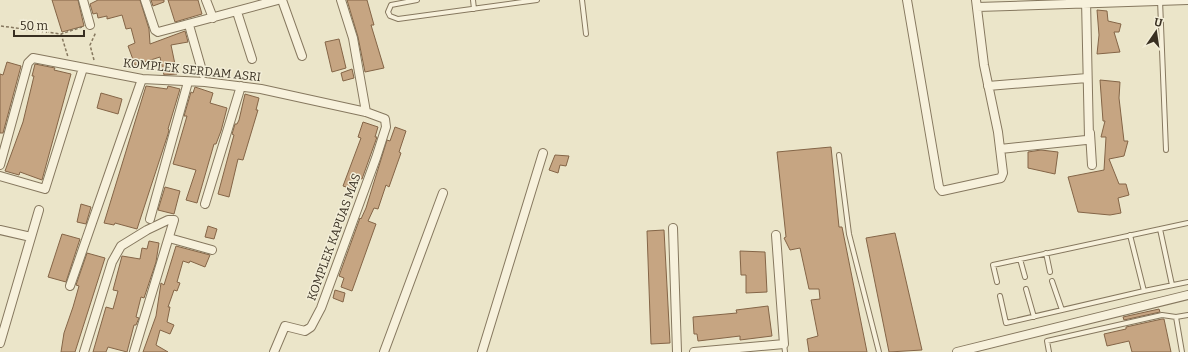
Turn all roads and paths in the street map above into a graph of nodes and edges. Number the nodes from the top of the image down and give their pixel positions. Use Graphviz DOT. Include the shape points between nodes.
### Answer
graph roads {
  1 [pos="83,0"];
  2 [pos="145,0"];
  3 [pos="206,0"];
  4 [pos="278,0"];
  5 [pos="282,0"];
  6 [pos="341,0"];
  7 [pos="417,0"];
  8 [pos="473,0"];
  9 [pos="537,0"];
  10 [pos="582,0"];
  11 [pos="907,0"];
  12 [pos="1188,0"];
  13 [pos="1160,1"];
  14 [pos="1086,2"];
  15 [pos="976,4"];
  16 [pos="474,8"];
  17 [pos="237,12"];
  18 [pos="212,18"];
  19 [pos="90,25"];
  20 [pos="189,25"];
  21 [pos="1,26"];
  22 [pos="61,34"];
  23 [pos="586,34"];
  24 [pos="302,56"];
  25 [pos="252,59"];
  26 [pos="71,66"];
  27 [pos="83,68"];
  28 [pos="98,71"];
  29 [pos="203,74"];
  30 [pos="1087,78"];
  31 [pos="142,80"];
  32 [pos="188,82"];
  33 [pos="241,86"];
  34 [pos="988,86"];
  35 [pos="366,112"];
  36 [pos="1090,132"];
  37 [pos="1000,150"];
  38 [pos="1166,150"];
  39 [pos="543,153"];
  40 [pos="839,155"];
  41 [pos="1092,164"];
  42 [pos="0,165"];
  43 [pos="0,176"];
  44 [pos="443,192"];
  45 [pos="205,204"];
  46 [pos="39,210"];
  47 [pos="150,219"];
  48 [pos="1188,222"];
  49 [pos="673,228"];
  50 [pos="1160,229"];
  51 [pos="0,230"];
  52 [pos="776,235"];
  53 [pos="1130,235"];
  54 [pos="31,237"];
  55 [pos="169,238"];
  56 [pos="212,250"];
  57 [pos="1046,253"];
  58 [pos="1020,259"];
  59 [pos="1050,272"];
  60 [pos="1025,277"];
  61 [pos="1052,280"];
  62 [pos="997,282"];
  63 [pos="1188,282"];
  64 [pos="1172,285"];
  65 [pos="70,286"];
  66 [pos="1026,289"];
  67 [pos="1144,291"];
  68 [pos="1188,295"];
  69 [pos="1000,296"];
  70 [pos="1062,310"];
  71 [pos="1188,315"];
  72 [pos="1034,317"];
  73 [pos="1176,317"];
  74 [pos="0,343"];
  75 [pos="784,348"];
  76 [pos="735,350"];
  77 [pos="84,352"];
  78 [pos="134,352"];
  79 [pos="274,352"];
  80 [pos="384,352"];
  81 [pos="482,352"];
  82 [pos="678,352"];
  83 [pos="694,352"];
  84 [pos="879,352"];
  85 [pos="957,352"];
  86 [pos="1049,352"];
  87 [pos="1182,352"];
  1 -- 19 [label="street"];
  2 -- 20 [label="street" via="156,31"];
  3 -- 18 [label="street"];
  4 -- 17 [label="street"];
  5 -- 24 [label="street"];
  6 -- 35 [label="street" via="353,38"];
  7 -- 16 [label="lane" via="391,5 388,12 390,16 398,19"];
  8 -- 16 [label="lane"];
  9 -- 16 [label="lane"];
  10 -- 23 [label="lane"];
  11 -- 37 [label="street" via="940,190 1001,178 1003,172"];
  12 -- 13 [label="street"];
  13 -- 14 [label="street"];
  13 -- 38 [label="lane"];
  14 -- 15 [label="street"];
  14 -- 30 [label="street"];
  15 -- 34 [label="street"];
  17 -- 18 [label="street"];
  17 -- 25 [label="street"];
  18 -- 20 [label="street"];
  19 -- 22 [label="path"];
  19 -- 28 [label="path" via="96,31 90,45"];
  20 -- 29 [label="street"];
  21 -- 22 [label="path"];
  22 -- 26 [label="path"];
  26 -- 27 [label="street, KOMPLEK SERDAM ASRI"];
  26 -- 42 [label="street, KOMPLEK SERDAM ASRI" via="33,58 30,60"];
  27 -- 28 [label="street, KOMPLEK SERDAM ASRI"];
  27 -- 43 [label="street" via="45,189"];
  28 -- 31 [label="street, KOMPLEK SERDAM ASRI"];
  30 -- 34 [label="street"];
  30 -- 36 [label="street"];
  31 -- 32 [label="street, KOMPLEK SERDAM ASRI"];
  31 -- 65 [label="street"];
  32 -- 33 [label="street, KOMPLEK SERDAM ASRI"];
  32 -- 47 [label="street"];
  33 -- 35 [label="street, KOMPLEK SERDAM ASRI"];
  33 -- 45 [label="street"];
  34 -- 37 [label="street"];
  35 -- 79 [label="street, KOMPLEK KAPUAS MAS" via="385,119 386,127 321,308 311,327 305,331 285,326"];
  36 -- 37 [label="street" via="1086,140"];
  36 -- 41 [label="street"];
  39 -- 81 [label="street"];
  40 -- 84 [label="lane" via="850,234"];
  44 -- 80 [label="street"];
  46 -- 54 [label="street"];
  48 -- 50 [label="lane"];
  49 -- 82 [label="street"];
  50 -- 53 [label="lane"];
  50 -- 64 [label="lane"];
  51 -- 54 [label="street"];
  52 -- 75 [label="street"];
  53 -- 57 [label="lane"];
  53 -- 67 [label="lane"];
  54 -- 74 [label="street"];
  55 -- 56 [label="street"];
  55 -- 77 [label="street" via="174,220 168,220 146,230 121,246 112,262"];
  55 -- 78 [label="street"];
  57 -- 58 [label="lane"];
  57 -- 59 [label="lane"];
  58 -- 60 [label="lane"];
  58 -- 62 [label="lane" via="993,265"];
  61 -- 70 [label="lane"];
  63 -- 64 [label="lane"];
  64 -- 67 [label="lane"];
  66 -- 72 [label="lane"];
  67 -- 70 [label="lane"];
  68 -- 85 [label="street"];
  69 -- 72 [label="lane" via="1006,323"];
  70 -- 72 [label="lane"];
  71 -- 73 [label="lane"];
  73 -- 86 [label="lane" via="1162,315 1047,341"];
  73 -- 87 [label="lane"];
  75 -- 76 [label="street"];
  76 -- 83 [label="street"];
}
